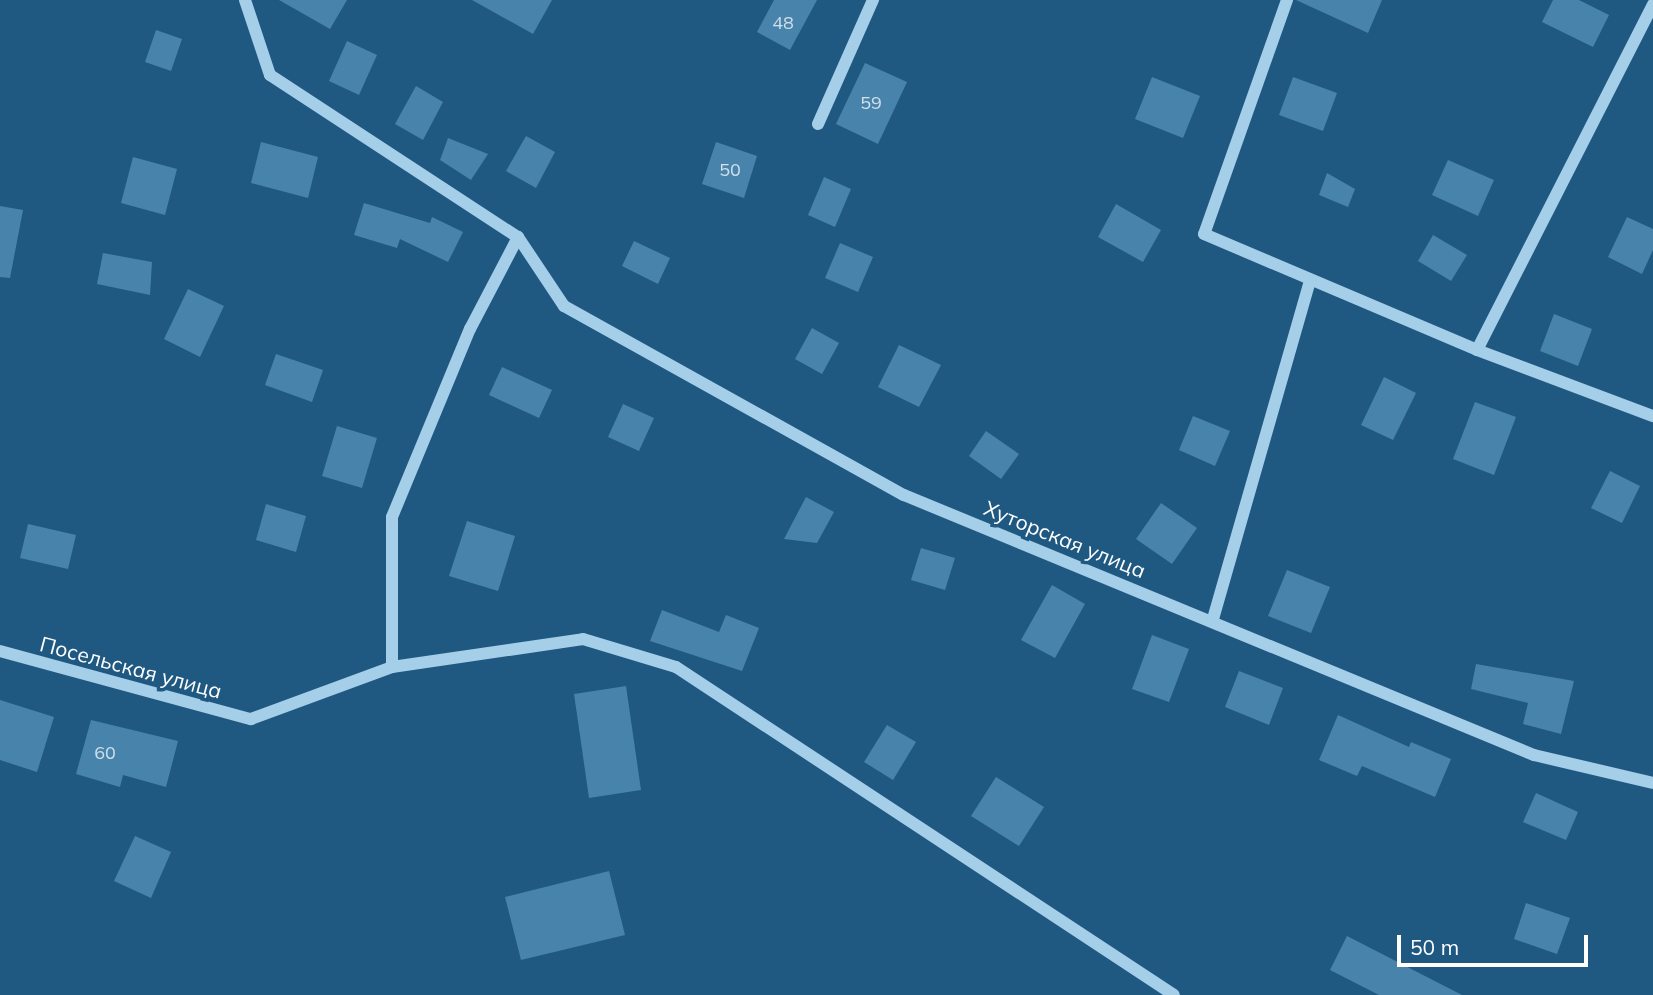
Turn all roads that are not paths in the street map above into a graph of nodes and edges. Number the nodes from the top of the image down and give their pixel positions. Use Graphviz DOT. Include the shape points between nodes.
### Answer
graph roads {
  1 [pos="245,0"];
  2 [pos="873,0"];
  3 [pos="1287,0"];
  4 [pos="1653,4"];
  5 [pos="818,124"];
  6 [pos="517,237"];
  7 [pos="1310,279"];
  8 [pos="1477,350"];
  9 [pos="1653,416"];
  10 [pos="1213,618"];
  11 [pos="0,652"];
  12 [pos="392,667"];
  13 [pos="1653,783"];
  14 [pos="1174,995"];
  1 -- 6 [label="street" via="270,75"];
  2 -- 5 [label="street"];
  3 -- 7 [label="street" via="1204,234"];
  4 -- 8 [label="street"];
  6 -- 10 [label="street, Хуторская улица" via="564,306 904,495"];
  6 -- 12 [label="street" via="470,329 391,517"];
  7 -- 8 [label="street"];
  7 -- 10 [label="street"];
  8 -- 9 [label="street"];
  10 -- 13 [label="street, Хуторская улица" via="1534,755"];
  11 -- 12 [label="street, Посельская улица" via="251,719"];
  12 -- 14 [label="street" via="583,639 676,667"];
}
